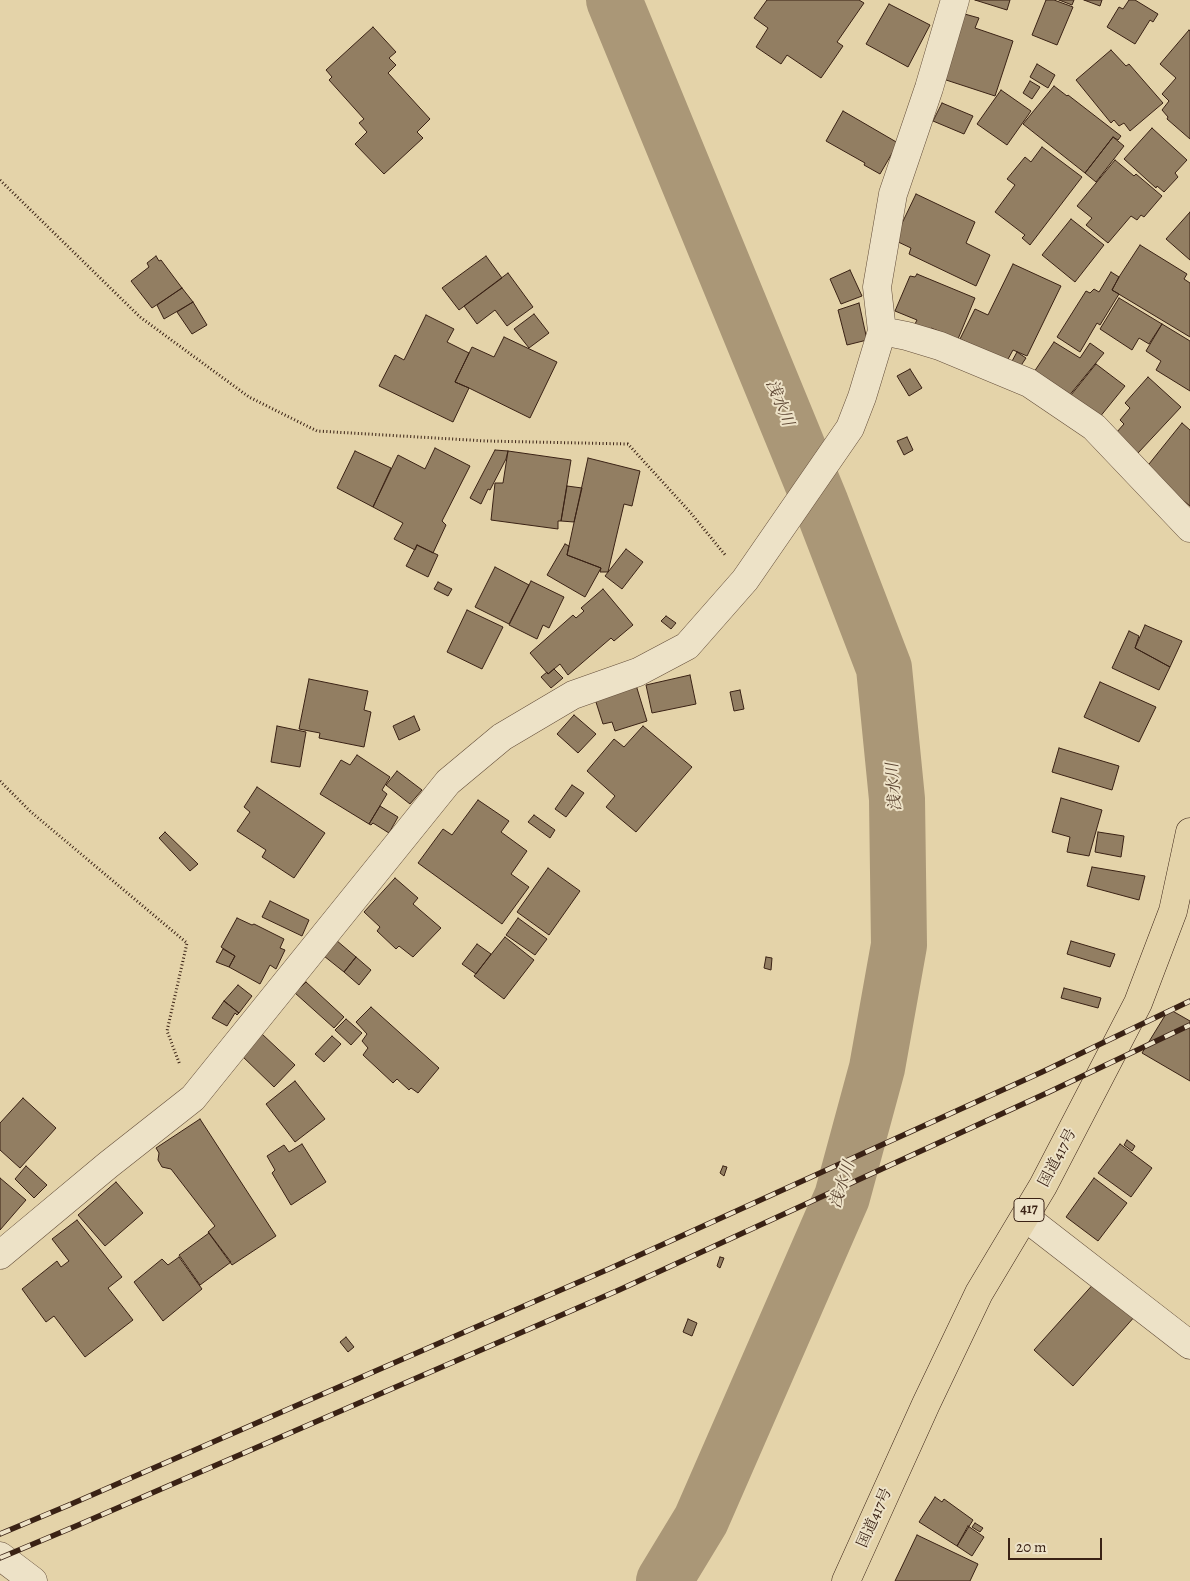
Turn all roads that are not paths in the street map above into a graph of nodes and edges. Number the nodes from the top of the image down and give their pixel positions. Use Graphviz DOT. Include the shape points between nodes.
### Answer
graph roads {
  1 [pos="955,0"];
  2 [pos="882,331"];
  3 [pos="1190,528"];
  4 [pos="1190,832"];
  5 [pos="1025,1216"];
  6 [pos="0,1255"];
  7 [pos="1190,1345"];
  8 [pos="0,1556"];
  9 [pos="32,1581"];
  10 [pos="846,1581"];
  1 -- 2 [label="street" via="893,194 877,286"];
  2 -- 3 [label="street" via="940,346 1029,383 1094,428"];
  2 -- 6 [label="street" via="850,428 745,580 687,646 638,672 573,696 502,737 448,782 193,1098"];
  4 -- 5 [label="highway, 国道417号 / 417" via="1173,911 1138,1003"];
  5 -- 7 [label="street"];
  5 -- 10 [label="highway, 国道417号 / 417" via="979,1293"];
  8 -- 9 [label="street"];
}
